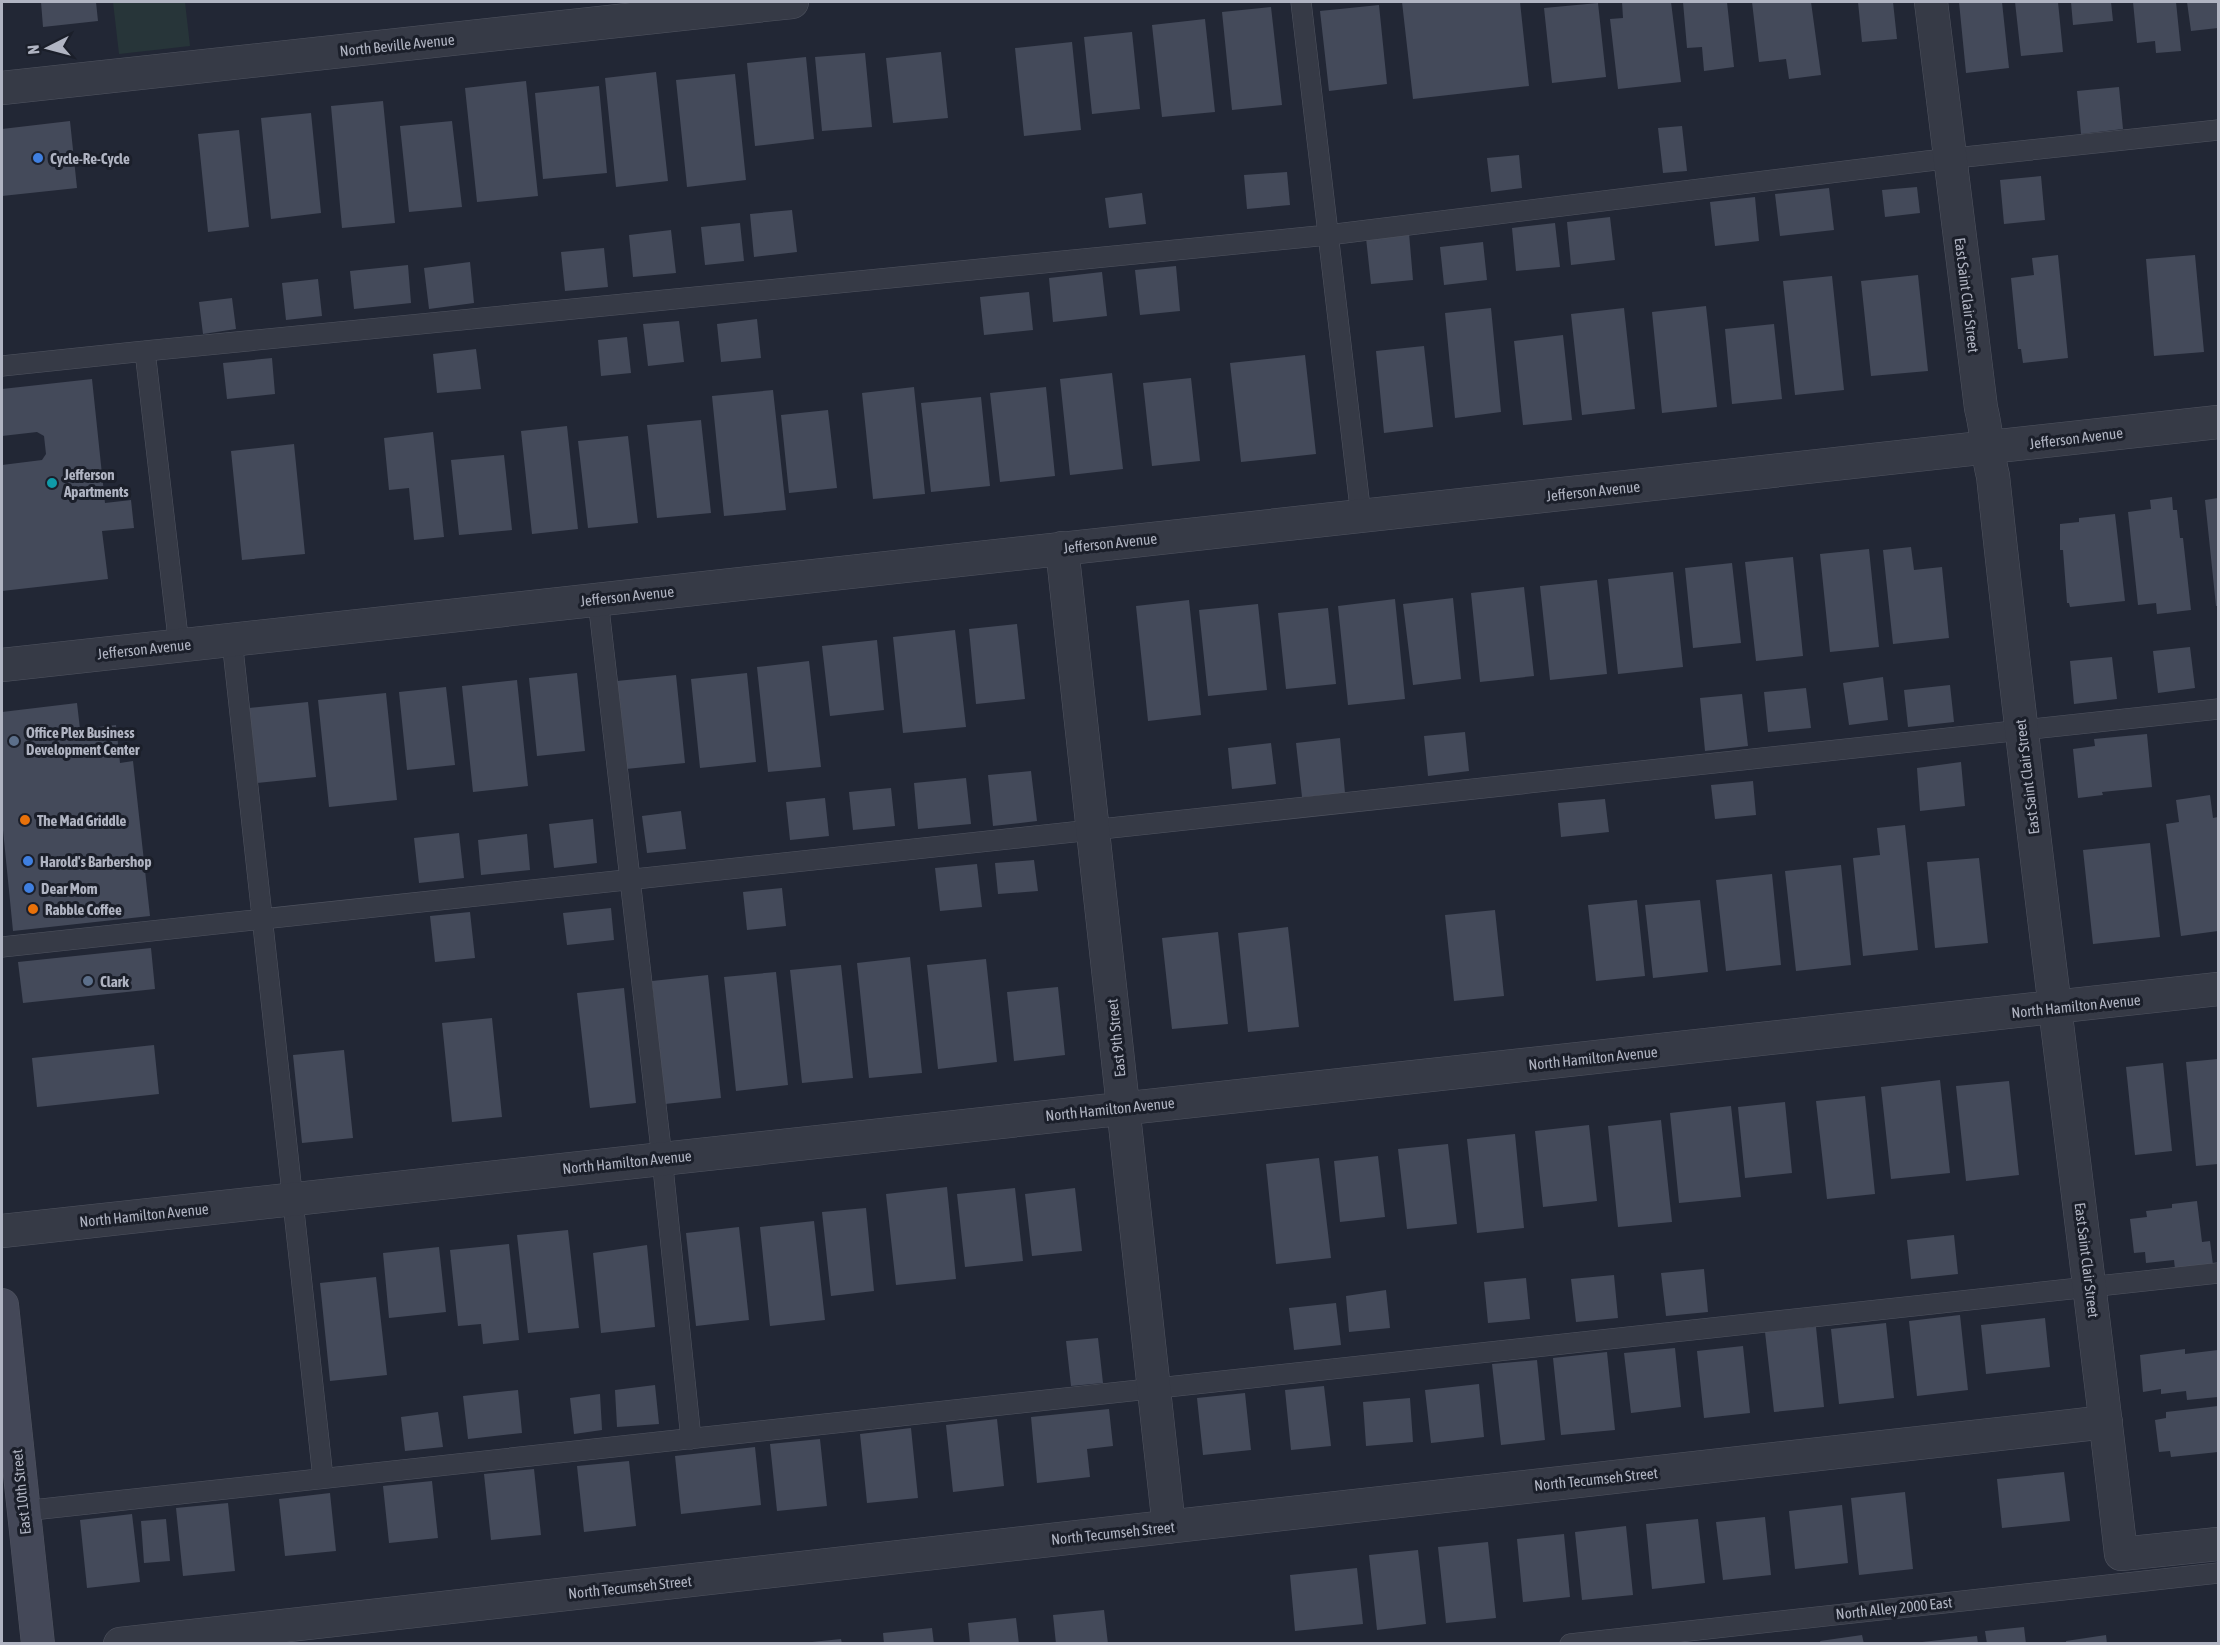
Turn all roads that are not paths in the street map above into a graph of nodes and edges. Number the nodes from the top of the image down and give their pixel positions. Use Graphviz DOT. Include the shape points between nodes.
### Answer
graph roads {
  1 [pos="792,2"];
  2 [pos="1301,2"];
  3 [pos="1931,2"];
  4 [pos="2,88"];
  5 [pos="2218,130"];
  6 [pos="1950,159"];
  7 [pos="1328,235"];
  8 [pos="145,351"];
  9 [pos="2,366"];
  10 [pos="2218,422"];
  11 [pos="1987,448"];
  12 [pos="1361,516"];
  13 [pos="1062,549"];
  14 [pos="598,600"];
  15 [pos="232,640"];
  16 [pos="179,646"];
  17 [pos="2,665"];
  18 [pos="2218,709"];
  19 [pos="2022,731"];
  20 [pos="1094,829"];
  21 [pos="630,879"];
  22 [pos="263,919"];
  23 [pos="2,946"];
  24 [pos="2218,990"];
  25 [pos="2055,1008"];
  26 [pos="1124,1108"];
  27 [pos="662,1158"];
  28 [pos="294,1198"];
  29 [pos="2,1231"];
  30 [pos="2218,1273"];
  31 [pos="2091,1286"];
  32 [pos="2,1305"];
  33 [pos="4,1346"];
  34 [pos="1154,1389"];
  35 [pos="2106,1422"];
  36 [pos="691,1439"];
  37 [pos="323,1478"];
  38 [pos="23,1511"];
  39 [pos="1169,1527"];
  40 [pos="2218,1544"];
  41 [pos="2218,1574"];
  42 [pos="38,1644"];
  43 [pos="120,1644"];
  44 [pos="1570,1644"];
  1 -- 4 [label="street, North Beville Avenue"];
  2 -- 7 [label="lane"];
  3 -- 6 [label="street, East Saint Clair Street"];
  5 -- 6 [label="lane"];
  6 -- 7 [label="lane"];
  6 -- 11 [label="street, East Saint Clair Street"];
  7 -- 8 [label="lane"];
  7 -- 12 [label="lane"];
  8 -- 9 [label="lane"];
  8 -- 16 [label="lane"];
  10 -- 11 [label="street, Jefferson Avenue"];
  11 -- 12 [label="street, Jefferson Avenue"];
  11 -- 19 [label="street, East Saint Clair Street"];
  12 -- 13 [label="street, Jefferson Avenue"];
  13 -- 14 [label="street, Jefferson Avenue"];
  13 -- 20 [label="street, East 9th Street"];
  14 -- 15 [label="street, Jefferson Avenue"];
  14 -- 21 [label="lane"];
  15 -- 16 [label="street, Jefferson Avenue"];
  15 -- 22 [label="lane"];
  16 -- 17 [label="street, Jefferson Avenue"];
  18 -- 19 [label="lane"];
  19 -- 20 [label="lane"];
  19 -- 25 [label="street, East Saint Clair Street"];
  20 -- 21 [label="lane"];
  20 -- 26 [label="street, East 9th Street"];
  21 -- 22 [label="lane"];
  21 -- 27 [label="lane"];
  22 -- 23 [label="lane"];
  22 -- 28 [label="lane"];
  24 -- 25 [label="street, North Hamilton Avenue"];
  25 -- 26 [label="street, North Hamilton Avenue"];
  25 -- 31 [label="street, East Saint Clair Street"];
  26 -- 27 [label="street, North Hamilton Avenue"];
  26 -- 34 [label="street, East 9th Street"];
  27 -- 28 [label="street, North Hamilton Avenue"];
  27 -- 36 [label="lane"];
  28 -- 29 [label="street, North Hamilton Avenue"];
  28 -- 37 [label="lane"];
  30 -- 31 [label="lane"];
  31 -- 34 [label="lane"];
  31 -- 35 [label="street, East Saint Clair Street"];
  32 -- 33 [label="main road, East 10th Street"];
  33 -- 38 [label="main road, East 10th Street"];
  34 -- 36 [label="lane"];
  34 -- 39 [label="street, East 9th Street"];
  35 -- 39 [label="street, North Tecumseh Street"];
  35 -- 40 [label="street, East Saint Clair Street" via="2121,1554"];
  36 -- 37 [label="lane"];
  37 -- 38 [label="lane"];
  38 -- 42 [label="main road, East 10th Street"];
  39 -- 43 [label="street, North Tecumseh Street"];
  41 -- 44 [label="lane, North Alley 2000 East"];
}
